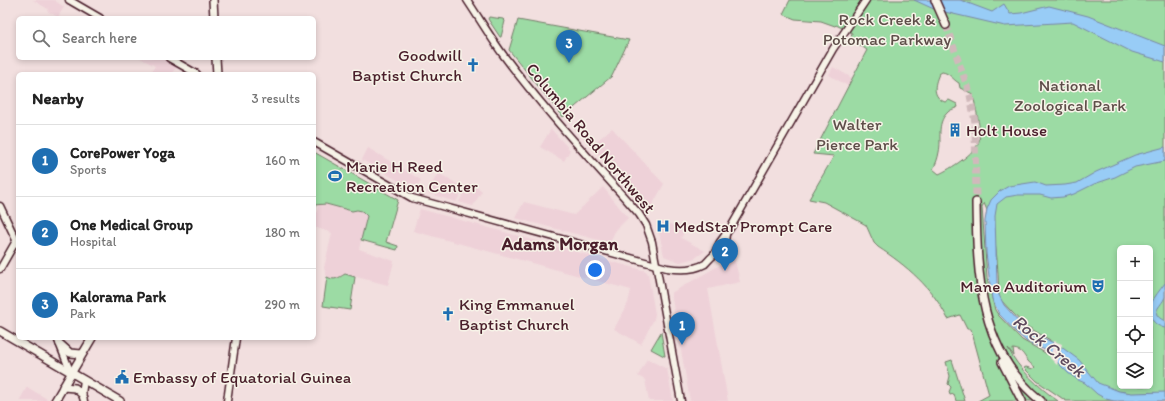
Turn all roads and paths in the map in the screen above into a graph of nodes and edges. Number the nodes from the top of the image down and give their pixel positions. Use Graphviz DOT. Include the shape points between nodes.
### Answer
graph roads {
  1 [pos="69,0"];
  2 [pos="213,0"];
  3 [pos="467,0"];
  4 [pos="866,0"];
  5 [pos="935,0"];
  6 [pos="97,16"];
  7 [pos="214,16"];
  8 [pos="946,26"];
  9 [pos="172,60"];
  10 [pos="216,60"];
  11 [pos="194,72"];
  12 [pos="217,72"];
  13 [pos="316,143"];
  14 [pos="976,202"];
  15 [pos="0,206"];
  16 [pos="16,241"];
  17 [pos="16,245"];
  18 [pos="656,265"];
  19 [pos="0,269"];
  20 [pos="0,331"];
  21 [pos="91,340"];
  22 [pos="236,340"];
  23 [pos="59,341"];
  24 [pos="996,343"];
  25 [pos="82,354"];
  26 [pos="71,373"];
  27 [pos="84,380"];
  28 [pos="63,387"];
  29 [pos="83,398"];
  30 [pos="55,401"];
  31 [pos="120,401"];
  32 [pos="227,401"];
  33 [pos="680,401"];
  34 [pos="1022,401"];
  35 [pos="1041,401"];
  1 -- 6 [label="main road"];
  2 -- 7 [label="main road"];
  3 -- 18 [label="main road, Columbia Road Northwest" via="526,84 641,216 649,232"];
  4 -- 18 [label="main road" via="834,48 714,255 703,265 690,269"];
  5 -- 8 [label="main road"];
  9 -- 11 [label="main road"];
  10 -- 12 [label="main road"];
  13 -- 18 [label="main road" via="410,198"];
  14 -- 24 [label="main road" via="980,276"];
  15 -- 16 [label="main road"];
  17 -- 19 [label="main road"];
  18 -- 33 [label="main road, Columbia Road Northwest"];
  20 -- 26 [label="main road"];
  21 -- 25 [label="main road"];
  22 -- 32 [label="main road"];
  23 -- 25 [label="main road" via="70,352"];
  23 -- 26 [label="main road"];
  24 -- 34 [label="main road" via="1003,365"];
  24 -- 35 [label="main road" via="1012,371"];
  25 -- 26 [label="main road"];
  26 -- 27 [label="main road"];
  26 -- 28 [label="main road"];
  27 -- 29 [label="main road"];
  27 -- 31 [label="main road"];
  28 -- 29 [label="main road" via="75,388"];
  28 -- 30 [label="main road"];
}
